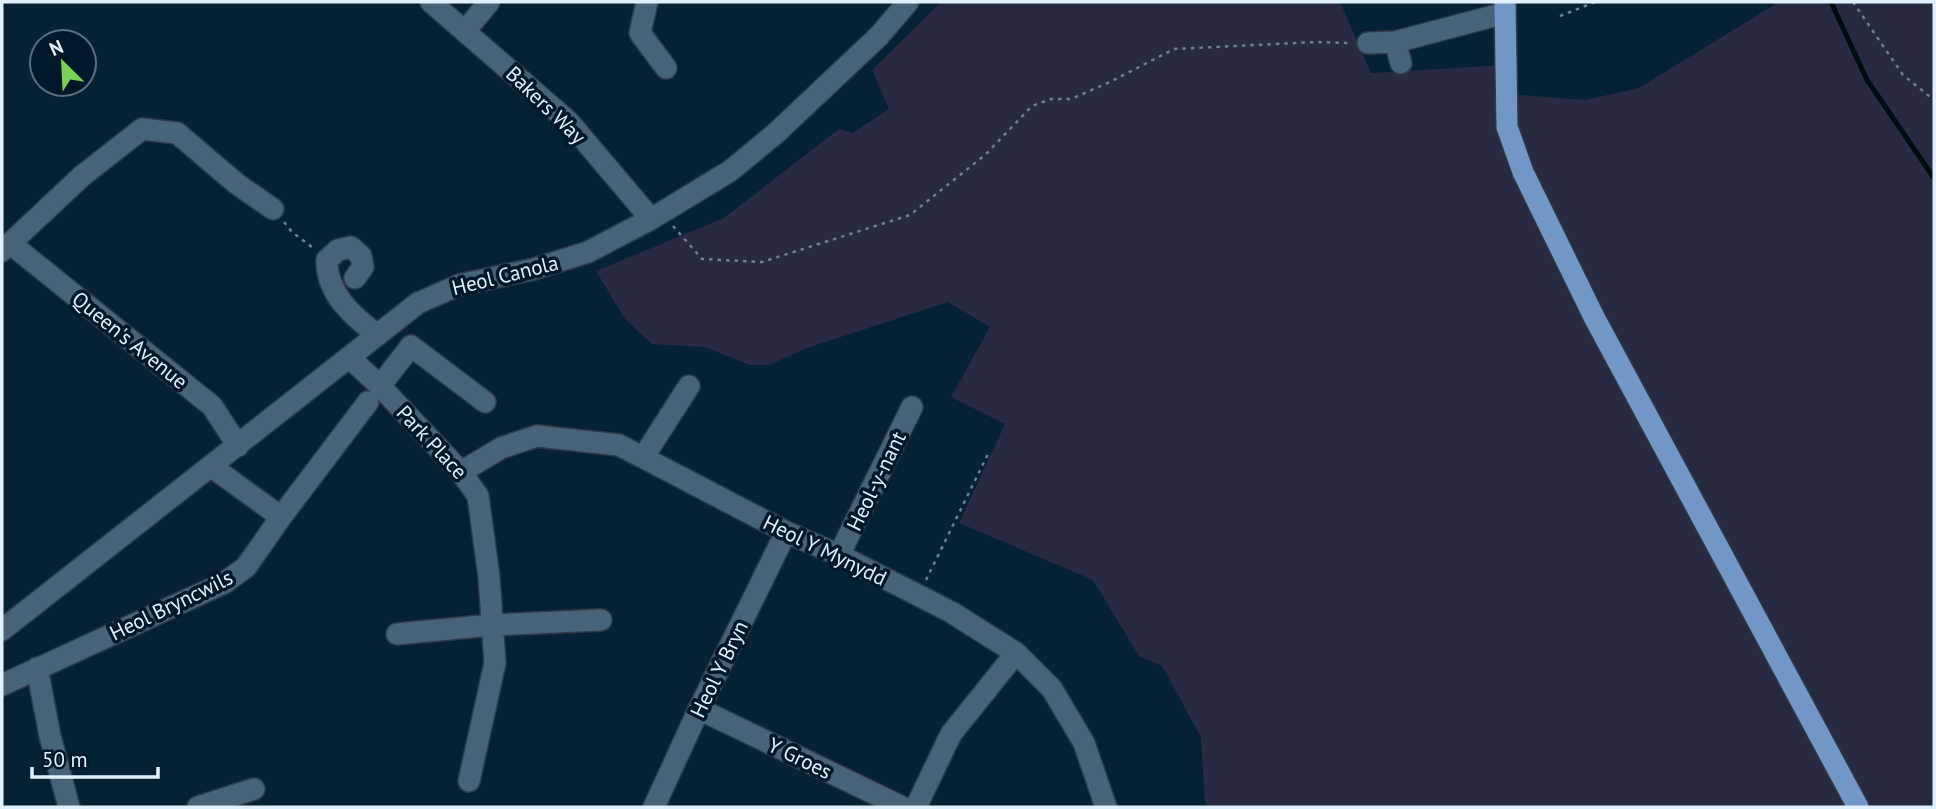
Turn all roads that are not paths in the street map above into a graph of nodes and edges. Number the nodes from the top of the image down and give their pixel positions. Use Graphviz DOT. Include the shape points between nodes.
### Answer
graph roads {
  1 [pos="431,2"];
  2 [pos="489,2"];
  3 [pos="647,2"];
  4 [pos="908,2"];
  5 [pos="1505,7"];
  6 [pos="465,31"];
  7 [pos="1395,42"];
  8 [pos="1368,43"];
  9 [pos="1401,63"];
  10 [pos="666,68"];
  11 [pos="273,209"];
  12 [pos="656,216"];
  13 [pos="7,248"];
  14 [pos="355,278"];
  15 [pos="378,335"];
  16 [pos="350,358"];
  17 [pos="689,386"];
  18 [pos="363,402"];
  19 [pos="485,402"];
  20 [pos="912,407"];
  21 [pos="238,446"];
  22 [pos="644,456"];
  23 [pos="212,467"];
  24 [pos="461,472"];
  25 [pos="281,517"];
  26 [pos="786,532"];
  27 [pos="839,555"];
  28 [pos="601,620"];
  29 [pos="492,625"];
  30 [pos="2,631"];
  31 [pos="397,634"];
  32 [pos="1016,653"];
  33 [pos="37,668"];
  34 [pos="2,685"];
  35 [pos="699,709"];
  36 [pos="465,771"];
  37 [pos="254,789"];
  38 [pos="69,807"];
  39 [pos="198,807"];
  40 [pos="654,807"];
  41 [pos="902,807"];
  42 [pos="916,807"];
  43 [pos="1106,807"];
  44 [pos="1858,807"];
  1 -- 6 [label="street, Bakers Way"];
  2 -- 6 [label="street"];
  3 -- 10 [label="street" via="640,33"];
  4 -- 12 [label="street, Heol Canola" via="879,36 775,134 730,171"];
  5 -- 7 [label="street"];
  5 -- 44 [label="main road" via="1507,127 1523,172 1594,317"];
  6 -- 12 [label="street, Bakers Way" via="569,122"];
  7 -- 8 [label="street"];
  7 -- 9 [label="street"];
  11 -- 13 [label="street" via="177,133 142,129 82,176"];
  12 -- 15 [label="street, Heol Canola" via="588,252 439,292"];
  13 -- 21 [label="street, Queen's Avenue" via="212,406"];
  14 -- 15 [label="street" via="363,267 361,256 351,247 338,250 327,260 327,274 339,298"];
  15 -- 16 [label="street, Heol Canola"];
  16 -- 18 [label="street, Park Place"];
  16 -- 21 [label="street, Heol Canola"];
  17 -- 22 [label="street"];
  18 -- 19 [label="street, Heol Bryncwils" via="411,345"];
  18 -- 24 [label="street, Park Place"];
  18 -- 25 [label="street, Heol Bryncwils"];
  20 -- 27 [label="street, Heol-y-nant"];
  21 -- 23 [label="street, Heol Canola"];
  22 -- 24 [label="street, Heol Y Mynydd" via="619,445 537,436 501,448"];
  22 -- 26 [label="street, Heol Y Mynydd"];
  23 -- 25 [label="street"];
  23 -- 30 [label="street, Heol Canola"];
  24 -- 29 [label="street, Park Place" via="478,496"];
  25 -- 33 [label="street, Heol Bryncwils" via="246,567 224,583"];
  26 -- 27 [label="street, Heol Y Mynydd"];
  26 -- 35 [label="street, Heol Y Bryn"];
  27 -- 32 [label="street, Heol Y Mynydd" via="951,612"];
  28 -- 29 [label="street"];
  29 -- 31 [label="street"];
  29 -- 36 [label="street, Park Place" via="495,663"];
  32 -- 42 [label="street" via="951,734"];
  32 -- 43 [label="street, Heol Y Mynydd" via="1052,689 1084,743"];
  33 -- 34 [label="street, Heol Bryncwils"];
  33 -- 38 [label="street"];
  35 -- 40 [label="street, Heol Y Bryn"];
  35 -- 41 [label="street, Y Groes"];
  37 -- 39 [label="street"];
}
